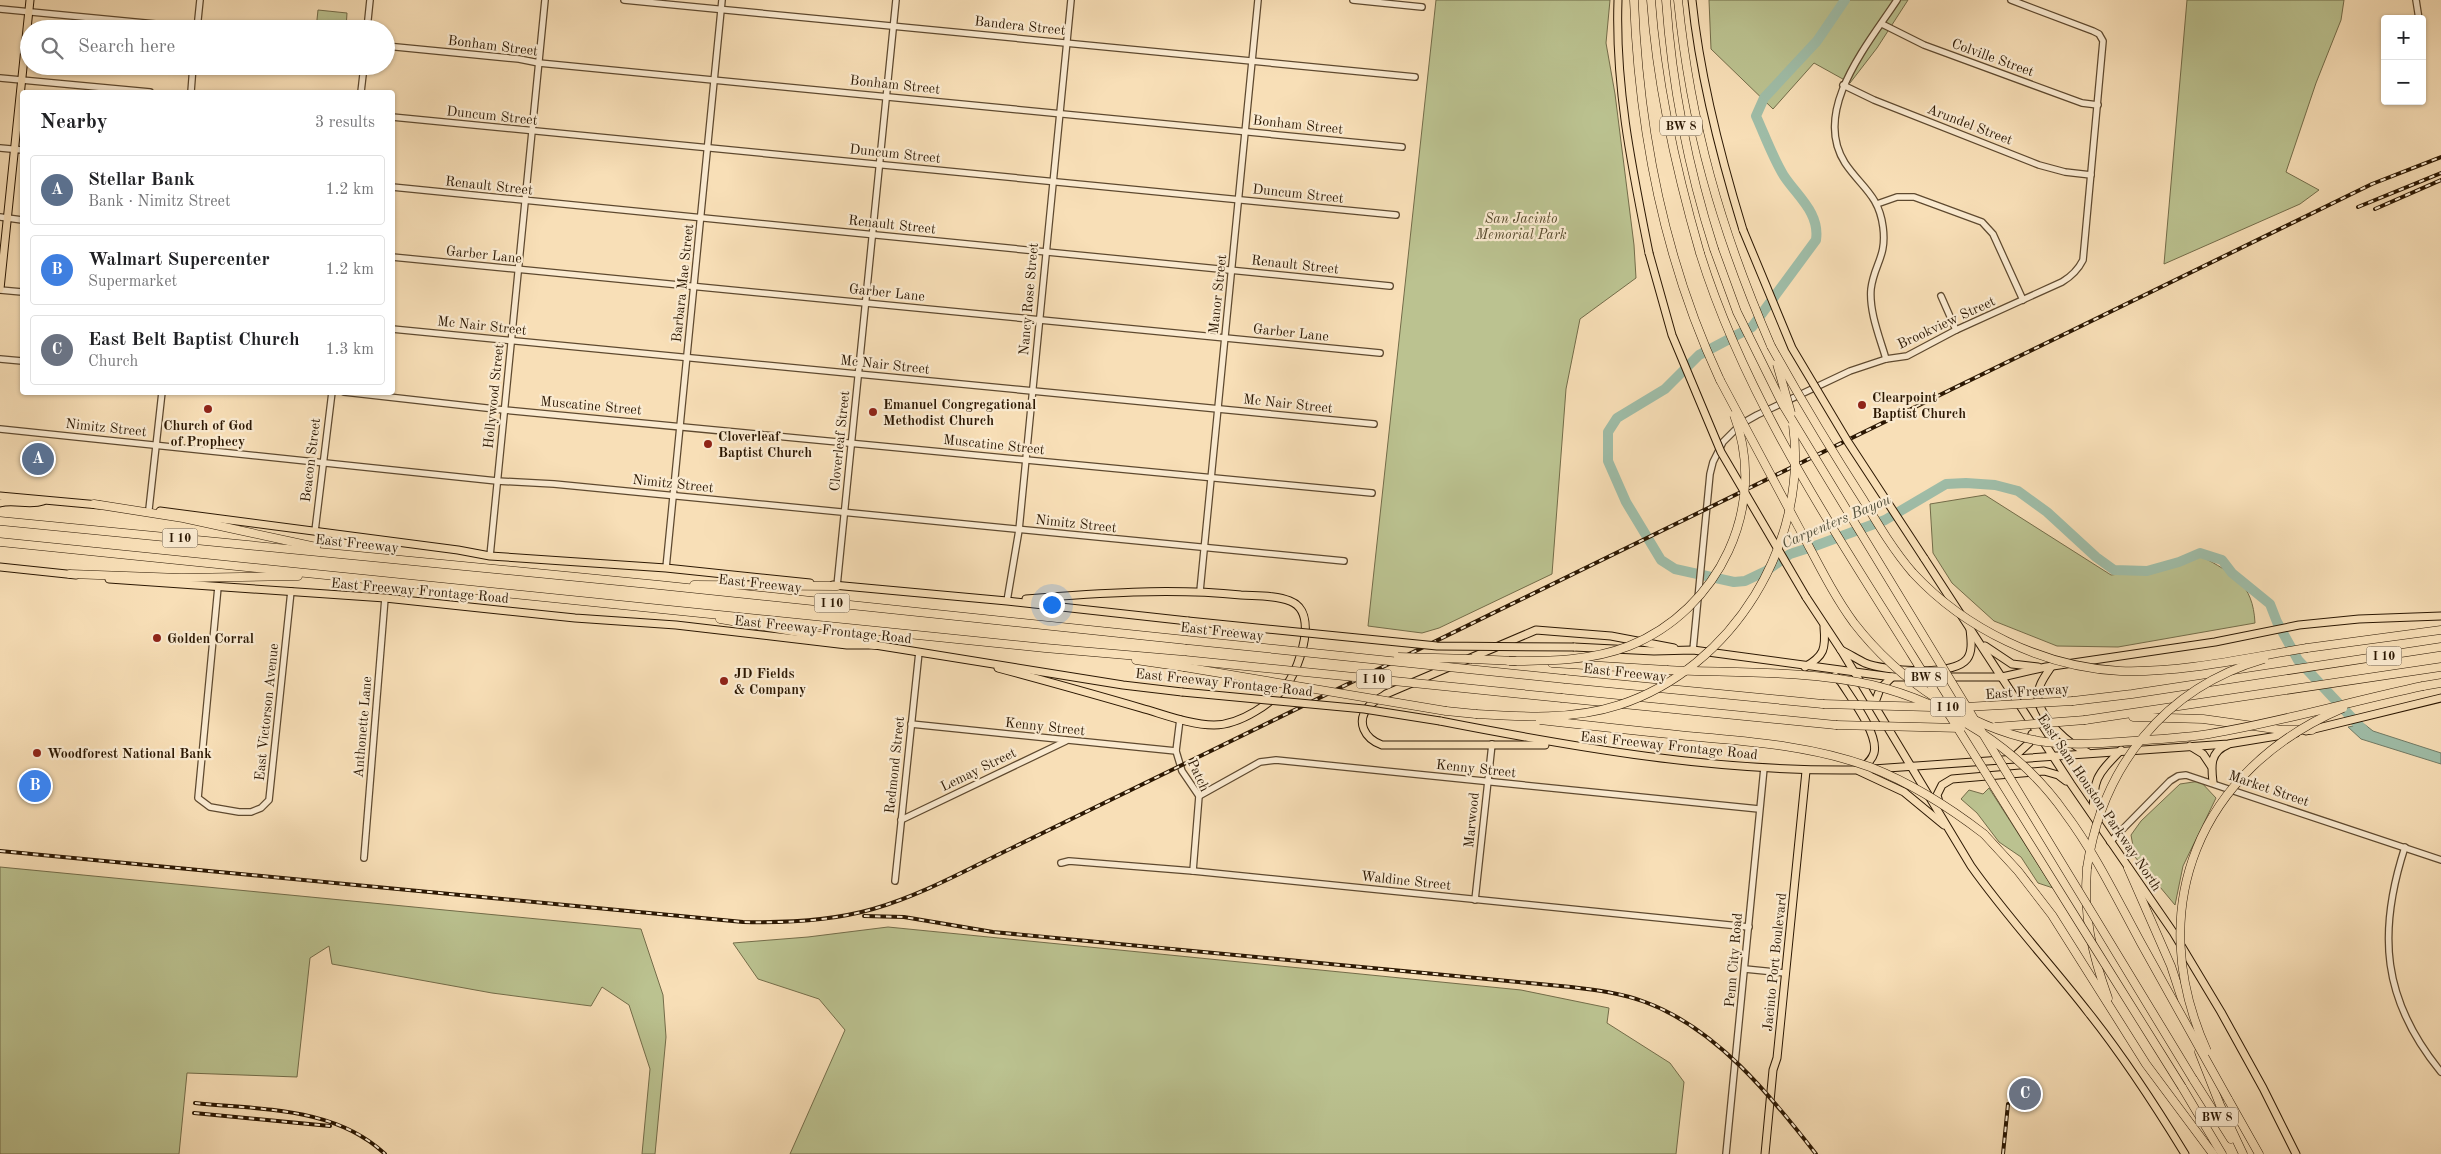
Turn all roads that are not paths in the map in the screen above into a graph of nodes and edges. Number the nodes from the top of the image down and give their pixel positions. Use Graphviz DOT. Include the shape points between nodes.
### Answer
graph roads {
  1 [pos="30,0"];
  2 [pos="200,0"];
  3 [pos="370,0"];
  4 [pos="545,0"];
  5 [pos="624,0"];
  6 [pos="722,0"];
  7 [pos="896,0"];
  8 [pos="1071,0"];
  9 [pos="1258,0"];
  10 [pos="1353,0"];
  11 [pos="1618,0"];
  12 [pos="1634,0"];
  13 [pos="1651,0"];
  14 [pos="1666,0"];
  15 [pos="1678,0"];
  16 [pos="1692,0"];
  17 [pos="1897,0"];
  18 [pos="2011,0"];
  19 [pos="2416,0"];
  20 [pos="1422,7"];
  21 [pos="722,8"];
  22 [pos="0,9"];
  23 [pos="28,12"];
  24 [pos="2418,15"];
  25 [pos="27,20"];
  26 [pos="112,20"];
  27 [pos="198,20"];
  28 [pos="368,20"];
  29 [pos="1882,24"];
  30 [pos="894,26"];
  31 [pos="1068,43"];
  32 [pos="395,47"];
  33 [pos="1252,61"];
  34 [pos="539,63"];
  35 [pos="22,75"];
  36 [pos="192,75"];
  37 [pos="363,75"];
  38 [pos="1415,77"];
  39 [pos="0,78"];
  40 [pos="715,79"];
  41 [pos="21,80"];
  42 [pos="1843,84"];
  43 [pos="128,90"];
  44 [pos="190,90"];
  45 [pos="361,90"];
  46 [pos="887,96"];
  47 [pos="2098,105"];
  48 [pos="1060,113"];
  49 [pos="395,117"];
  50 [pos="1245,131"];
  51 [pos="532,132"];
  52 [pos="708,147"];
  53 [pos="1402,147"];
  54 [pos="0,148"];
  55 [pos="14,149"];
  56 [pos="20,150"];
  57 [pos="880,164"];
  58 [pos="2091,175"];
  59 [pos="1052,181"];
  60 [pos="395,187"];
  61 [pos="1239,199"];
  62 [pos="525,202"];
  63 [pos="1877,204"];
  64 [pos="1396,215"];
  65 [pos="701,217"];
  66 [pos="4,218"];
  67 [pos="20,220"];
  68 [pos="873,234"];
  69 [pos="1045,252"];
  70 [pos="395,257"];
  71 [pos="518,270"];
  72 [pos="1232,270"];
  73 [pos="694,286"];
  74 [pos="1390,286"];
  75 [pos="0,289"];
  76 [pos="20,292"];
  77 [pos="1941,296"];
  78 [pos="2023,300"];
  79 [pos="866,303"];
  80 [pos="1039,320"];
  81 [pos="395,329"];
  82 [pos="1956,330"];
  83 [pos="1225,338"];
  84 [pos="511,342"];
  85 [pos="1771,346"];
  86 [pos="1380,354"];
  87 [pos="687,357"];
  88 [pos="0,358"];
  89 [pos="1886,360"];
  90 [pos="20,361"];
  91 [pos="859,374"];
  92 [pos="1720,380"];
  93 [pos="1032,391"];
  94 [pos="162,395"];
  95 [pos="332,395"];
  96 [pos="371,395"];
  97 [pos="1218,409"];
  98 [pos="504,410"];
  99 [pos="1374,424"];
  100 [pos="680,425"];
  101 [pos="0,429"];
  102 [pos="852,442"];
  103 [pos="156,445"];
  104 [pos="1026,459"];
  105 [pos="322,461"];
  106 [pos="1211,477"];
  107 [pos="497,481"];
  108 [pos="1372,493"];
  109 [pos="0,496"];
  110 [pos="673,496"];
  111 [pos="46,500"];
  112 [pos="0,503"];
  113 [pos="94,504"];
  114 [pos="149,509"];
  115 [pos="845,513"];
  116 [pos="1,521"];
  117 [pos="1019,530"];
  118 [pos="315,531"];
  119 [pos="0,542"];
  120 [pos="1204,549"];
  121 [pos="357,555"];
  122 [pos="490,556"];
  123 [pos="1344,562"];
  124 [pos="1,567"];
  125 [pos="666,568"];
  126 [pos="70,574"];
  127 [pos="336,576"];
  128 [pos="659,585"];
  129 [pos="838,586"];
  130 [pos="218,587"];
  131 [pos="291,591"];
  132 [pos="1200,591"];
  133 [pos="385,598"];
  134 [pos="1008,601"];
  135 [pos="661,608"];
  136 [pos="2441,616"];
  137 [pos="1823,624"];
  138 [pos="1970,627"];
  139 [pos="2441,630"];
  140 [pos="1980,643"];
  141 [pos="875,645"];
  142 [pos="2441,647"];
  143 [pos="2307,648"];
  144 [pos="1682,649"];
  145 [pos="1693,650"];
  146 [pos="1841,650"];
  147 [pos="919,652"];
  148 [pos="1339,655"];
  149 [pos="964,658"];
  150 [pos="1509,661"];
  151 [pos="1184,664"];
  152 [pos="1804,667"];
  153 [pos="2049,667"];
  154 [pos="2441,667"];
  155 [pos="1824,669"];
  156 [pos="1855,674"];
  157 [pos="2002,677"];
  158 [pos="1892,678"];
  159 [pos="2441,683"];
  160 [pos="2387,694"];
  161 [pos="2441,698"];
  162 [pos="1874,705"];
  163 [pos="1476,714"];
  164 [pos="2106,717"];
  165 [pos="1180,719"];
  166 [pos="911,724"];
  167 [pos="2034,727"];
  168 [pos="2312,730"];
  169 [pos="1066,741"];
  170 [pos="1492,744"];
  171 [pos="2228,744"];
  172 [pos="2189,745"];
  173 [pos="1576,747"];
  174 [pos="2121,750"];
  175 [pos="1176,751"];
  176 [pos="2089,753"];
  177 [pos="2052,755"];
  178 [pos="2013,758"];
  179 [pos="1912,766"];
  180 [pos="2211,766"];
  181 [pos="1764,768"];
  182 [pos="1859,770"];
  183 [pos="1806,771"];
  184 [pos="1488,782"];
  185 [pos="2213,782"];
  186 [pos="2071,784"];
  187 [pos="1199,796"];
  188 [pos="1760,809"];
  189 [pos="2093,816"];
  190 [pos="1942,817"];
  191 [pos="901,820"];
  192 [pos="1950,831"];
  193 [pos="2110,842"];
  194 [pos="2405,848"];
  195 [pos="364,858"];
  196 [pos="2441,860"];
  197 [pos="1061,863"];
  198 [pos="2128,868"];
  199 [pos="1193,871"];
  200 [pos="895,881"];
  201 [pos="1476,900"];
  202 [pos="1749,927"];
  203 [pos="1745,969"];
  204 [pos="1785,973"];
  205 [pos="2113,1013"];
  206 [pos="2441,1072"];
  207 [pos="2228,1098"];
  208 [pos="1726,1154"];
  209 [pos="1765,1154"];
  210 [pos="2185,1154"];
  211 [pos="2213,1154"];
  212 [pos="2222,1154"];
  213 [pos="2241,1154"];
  214 [pos="2259,1154"];
  215 [pos="2296,1154"];
  1 -- 23 [label="main road"];
  2 -- 27 [label="street"];
  3 -- 28 [label="street"];
  4 -- 34 [label="street, Hollywood Street"];
  5 -- 21 [label="street, Bandera Street"];
  6 -- 21 [label="street, Barbara Mae Street"];
  7 -- 30 [label="street, Cloverleaf Street"];
  8 -- 31 [label="street, Nancy Rose Street"];
  9 -- 33 [label="street, Manor Street"];
  10 -- 20 [label="street"];
  11 -- 137 [label="main road, bridge" via="1624,125 1649,253 1672,335 1721,452"];
  12 -- 92 [label="highway" via="1643,114 1656,188 1674,261 1697,328"];
  13 -- 212 [label="highway, BW 8, bridge" via="1671,144 1700,253 1742,364 1803,475 1901,637"];
  14 -- 213 [label="highway, BW 8, bridge" via="1681,123 1695,186 1714,249 1744,327 1783,405"];
  15 -- 85 [label="highway" via="1694,113 1704,156 1728,240"];
  16 -- 138 [label="main road, East Sam Houston Parkway North / BW 8, bridge" via="1698,46 1724,168 1743,230 1792,348 1862,466"];
  17 -- 29 [label="street"];
  18 -- 47 [label="street, Brookview Street" via="2101,36 2104,45"];
  19 -- 24 [label="street"];
  21 -- 30 [label="street, Bandera Street"];
  21 -- 40 [label="street, Barbara Mae Street"];
  22 -- 23 [label="street"];
  23 -- 25 [label="main road"];
  23 -- 26 [label="street"];
  29 -- 42 [label="street"];
  29 -- 47 [label="street, Colville Street" via="1924,45 2082,103"];
  30 -- 31 [label="street, Bandera Street"];
  30 -- 46 [label="street, Cloverleaf Street"];
  31 -- 33 [label="street, Bandera Street"];
  31 -- 48 [label="street, Nancy Rose Street"];
  32 -- 34 [label="street, Bonham Street"];
  33 -- 38 [label="street, Bandera Street"];
  33 -- 50 [label="street, Manor Street"];
  34 -- 40 [label="street, Bonham Street"];
  34 -- 51 [label="street, Hollywood Street"];
  35 -- 41 [label="main road"];
  36 -- 44 [label="street"];
  37 -- 45 [label="street"];
  39 -- 41 [label="street"];
  40 -- 46 [label="street, Bonham Street"];
  40 -- 52 [label="street, Barbara Mae Street"];
  41 -- 43 [label="street"];
  41 -- 55 [label="main road"];
  42 -- 58 [label="street, Arundel Street" via="1874,100 2039,165"];
  42 -- 63 [label="street" via="1834,129 1837,144 1845,162"];
  46 -- 48 [label="street, Bonham Street"];
  46 -- 57 [label="street, Cloverleaf Street"];
  47 -- 58 [label="street, Brookview Street"];
  48 -- 50 [label="street, Bonham Street"];
  48 -- 59 [label="street, Nancy Rose Street"];
  49 -- 51 [label="street, Duncum Street"];
  50 -- 53 [label="street, Bonham Street"];
  50 -- 61 [label="street, Manor Street"];
  51 -- 52 [label="street, Duncum Street"];
  51 -- 62 [label="street, Hollywood Street"];
  52 -- 57 [label="street, Duncum Street"];
  52 -- 65 [label="street, Barbara Mae Street"];
  54 -- 55 [label="street"];
  55 -- 56 [label="street"];
  55 -- 66 [label="main road"];
  57 -- 59 [label="street, Duncum Street"];
  57 -- 68 [label="street, Cloverleaf Street"];
  58 -- 78 [label="street, Brookview Street" via="2080,265 2068,278"];
  59 -- 61 [label="street, Duncum Street"];
  59 -- 69 [label="street, Nancy Rose Street"];
  60 -- 62 [label="street, Renault Street"];
  61 -- 64 [label="street, Duncum Street"];
  61 -- 72 [label="street, Manor Street"];
  62 -- 65 [label="street, Renault Street"];
  62 -- 71 [label="street, Hollywood Street"];
  63 -- 78 [label="street" via="1897,197 1914,197 1982,222 1993,234"];
  63 -- 89 [label="street" via="1884,248 1872,282 1871,297"];
  65 -- 68 [label="street, Renault Street"];
  65 -- 73 [label="street, Barbara Mae Street"];
  66 -- 67 [label="street"];
  66 -- 75 [label="main road"];
  68 -- 69 [label="street, Renault Street"];
  68 -- 79 [label="street, Cloverleaf Street"];
  69 -- 72 [label="street, Renault Street"];
  69 -- 80 [label="street, Nancy Rose Street"];
  70 -- 71 [label="street, Garber Lane"];
  71 -- 73 [label="street, Garber Lane"];
  71 -- 84 [label="street, Hollywood Street"];
  72 -- 74 [label="street, Renault Street"];
  72 -- 83 [label="street, Manor Street"];
  73 -- 79 [label="street, Garber Lane"];
  73 -- 87 [label="street, Barbara Mae Street"];
  75 -- 76 [label="street"];
  77 -- 82 [label="street"];
  78 -- 82 [label="street, Brookview Street"];
  79 -- 80 [label="street, Garber Lane"];
  79 -- 91 [label="street, Cloverleaf Street"];
  80 -- 83 [label="street, Garber Lane"];
  80 -- 93 [label="street, Nancy Rose Street"];
  81 -- 84 [label="street, Mc Nair Street"];
  82 -- 89 [label="street, Brookview Street" via="1907,356"];
  83 -- 86 [label="street, Garber Lane"];
  83 -- 97 [label="street, Manor Street"];
  84 -- 87 [label="street, Mc Nair Street"];
  84 -- 98 [label="street, Hollywood Street"];
  85 -- 143 [label="highway, bridge" via="1830,448 1901,558 1935,594 1993,634 2027,650 2062,661 2118,670 2158,670"];
  85 -- 163 [label="highway, bridge" via="1792,420 1794,482 1775,556 1742,615 1716,645 1685,670 1649,692 1619,705 1558,716"];
  87 -- 91 [label="street, Mc Nair Street"];
  87 -- 100 [label="street, Barbara Mae Street"];
  88 -- 90 [label="street"];
  89 -- 145 [label="street, Brookview Street" via="1850,371 1757,415 1730,433 1719,448 1710,474"];
  91 -- 93 [label="street, Mc Nair Street"];
  91 -- 102 [label="street, Cloverleaf Street"];
  92 -- 150 [label="highway, bridge" via="1740,431 1745,475 1735,537 1710,584 1700,597 1670,622 1629,646 1571,659"];
  92 -- 160 [label="highway, bridge" via="1825,577 1853,622 1906,676 1948,705 1982,723 2020,736 2053,742 2084,744 2154,740 2224,731"];
  93 -- 97 [label="street, Mc Nair Street"];
  93 -- 104 [label="street, Nancy Rose Street"];
  94 -- 103 [label="street"];
  95 -- 105 [label="street, Beacon Street"];
  96 -- 98 [label="street, Muscatine Street"];
  97 -- 99 [label="street, Mc Nair Street"];
  97 -- 106 [label="street, Manor Street"];
  98 -- 100 [label="street, Muscatine Street"];
  98 -- 107 [label="street, Hollywood Street"];
  100 -- 102 [label="street, Muscatine Street"];
  100 -- 110 [label="street, Barbara Mae Street"];
  101 -- 103 [label="street, Nimitz Street"];
  102 -- 104 [label="street, Muscatine Street"];
  102 -- 115 [label="street, Cloverleaf Street"];
  103 -- 105 [label="street, Nimitz Street"];
  103 -- 114 [label="street"];
  104 -- 106 [label="street, Muscatine Street"];
  104 -- 117 [label="street, Nancy Rose Street"];
  105 -- 107 [label="street, Nimitz Street"];
  105 -- 118 [label="street, Beacon Street"];
  106 -- 108 [label="street, Muscatine Street"];
  106 -- 120 [label="street, Manor Street"];
  107 -- 110 [label="street, Nimitz Street"];
  107 -- 122 [label="street, Hollywood Street"];
  109 -- 111 [label="main road"];
  110 -- 115 [label="street, Nimitz Street"];
  110 -- 125 [label="street, Barbara Mae Street"];
  111 -- 112 [label="main road" via="35,504"];
  111 -- 113 [label="main road"];
  113 -- 114 [label="main road"];
  113 -- 121 [label="highway" via="183,518"];
  114 -- 118 [label="main road"];
  115 -- 117 [label="street, Nimitz Street"];
  115 -- 129 [label="street, Cloverleaf Street"];
  116 -- 121 [label="highway, East Freeway / I 10"];
  117 -- 120 [label="street, Nimitz Street"];
  117 -- 134 [label="street, Nancy Rose Street"];
  118 -- 122 [label="main road"];
  119 -- 127 [label="highway, I 10"];
  120 -- 123 [label="street, Nimitz Street"];
  120 -- 132 [label="street, Manor Street"];
  121 -- 128 [label="highway, East Freeway / I 10"];
  122 -- 125 [label="main road"];
  124 -- 126 [label="main road, East Freeway Frontage Road"];
  125 -- 129 [label="main road"];
  126 -- 127 [label="highway" via="181,578"];
  126 -- 130 [label="main road, East Freeway Frontage Road"];
  127 -- 135 [label="highway, I 10"];
  128 -- 129 [label="highway"];
  128 -- 148 [label="highway, East Freeway / I 10, bridge"];
  129 -- 134 [label="main road"];
  130 -- 131 [label="main road, East Freeway Frontage Road"];
  130 -- 131 [label="street, East Victorson Avenue" via="198,798 210,807 239,812 251,812 269,800"];
  131 -- 133 [label="main road, East Freeway Frontage Road"];
  132 -- 134 [label="main road"];
  132 -- 165 [label="main road" via="1292,602 1302,615 1307,632 1289,682 1259,708 1224,724"];
  133 -- 141 [label="main road, East Freeway Frontage Road" via="676,625 847,646"];
  133 -- 195 [label="street, Anthonette Lane"];
  134 -- 144 [label="main road, bridge" via="1437,646"];
  135 -- 141 [label="highway"];
  135 -- 151 [label="highway, I 10"];
  136 -- 153 [label="main road" via="2299,625"];
  137 -- 146 [label="main road"];
  137 -- 152 [label="main road" via="1822,654 1818,660"];
  138 -- 140 [label="main road, East Sam Houston Parkway North / BW 8"];
  138 -- 146 [label="main road" via="1971,650 1966,661 1942,671 1866,664"];
  139 -- 143 [label="highway"];
  140 -- 153 [label="main road" via="2012,664"];
  140 -- 157 [label="main road, East Sam Houston Parkway North / BW 8"];
  141 -- 147 [label="main road, East Freeway Frontage Road"];
  142 -- 148 [label="highway, East Freeway / I 10, bridge" via="2073,701 1949,708 1823,704"];
  143 -- 205 [label="highway, bridge" via="2257,661 2223,674 2194,691 2158,720 2131,752 2112,783 2096,824 2087,868 2085,908 2097,968"];
  144 -- 145 [label="main road"];
  144 -- 170 [label="main road" via="1611,636 1536,630 1393,690 1369,706 1364,716 1365,734 1371,741 1382,745"];
  145 -- 152 [label="main road"];
  146 -- 156 [label="main road"];
  147 -- 149 [label="main road, East Freeway Frontage Road"];
  147 -- 166 [label="street, Redmond Street"];
  148 -- 150 [label="highway, bridge"];
  149 -- 165 [label="main road"];
  149 -- 173 [label="main road, East Freeway Frontage Road, bridge" via="1123,685 1364,709"];
  150 -- 207 [label="highway, bridge" via="1838,679 1910,697 1971,727 2035,777 2074,824"];
  151 -- 163 [label="highway, bridge" via="1402,704"];
  151 -- 164 [label="highway, I 10, bridge" via="1836,724 1965,728"];
  152 -- 155 [label="main road"];
  153 -- 157 [label="main road"];
  153 -- 176 [label="main road" via="2039,690 2042,709 2068,742"];
  154 -- 164 [label="highway, I 10"];
  155 -- 156 [label="main road"];
  155 -- 182 [label="main road" via="1840,682 1874,736 1872,757"];
  156 -- 158 [label="main road"];
  156 -- 162 [label="main road"];
  157 -- 158 [label="main road"];
  157 -- 167 [label="main road, East Sam Houston Parkway North / BW 8"];
  158 -- 162 [label="main road" via="1880,689"];
  159 -- 160 [label="highway, bridge"];
  160 -- 207 [label="highway, bridge" via="2345,707 2312,722 2257,760 2221,803 2195,852 2181,909 2181,967 2197,1030"];
  161 -- 168 [label="main road, East Freeway Frontage Road"];
  162 -- 179 [label="main road"];
  163 -- 205 [label="highway, bridge" via="1766,744 1829,754 1906,783 1984,834 2018,871 2052,915"];
  164 -- 168 [label="highway" via="2203,718 2282,730"];
  165 -- 175 [label="street, Patch"];
  166 -- 169 [label="street, Kenny Street"];
  166 -- 191 [label="street, Redmond Street"];
  167 -- 177 [label="main road, East Sam Houston Parkway North / BW 8"];
  167 -- 178 [label="main road" via="2029,743"];
  168 -- 171 [label="main road, East Freeway Frontage Road"];
  169 -- 175 [label="street, Kenny Street"];
  169 -- 191 [label="street, Lemay Street"];
  170 -- 173 [label="main road"];
  170 -- 184 [label="street, Marwood"];
  171 -- 172 [label="main road, East Freeway Frontage Road"];
  171 -- 180 [label="main road" via="2214,754"];
  172 -- 174 [label="main road, East Freeway Frontage Road"];
  172 -- 180 [label="main road" via="2203,754"];
  173 -- 181 [label="main road, East Freeway Frontage Road" via="1641,757"];
  174 -- 176 [label="main road, East Freeway Frontage Road"];
  174 -- 189 [label="main road" via="2100,772 2094,784"];
  175 -- 187 [label="street, Patch" via="1182,771"];
  176 -- 177 [label="main road, East Freeway Frontage Road"];
  177 -- 178 [label="main road, East Freeway Frontage Road"];
  177 -- 186 [label="main road, East Sam Houston Parkway North / BW 8"];
  178 -- 179 [label="main road, East Freeway Frontage Road"];
  179 -- 182 [label="main road, East Freeway Frontage Road"];
  179 -- 190 [label="main road"];
  180 -- 185 [label="main road"];
  181 -- 183 [label="main road, East Freeway Frontage Road"];
  181 -- 188 [label="street, Penn City Road"];
  182 -- 183 [label="main road, East Freeway Frontage Road"];
  182 -- 192 [label="main road" via="1904,792"];
  183 -- 204 [label="main road, Jacinto Port Boulevard"];
  184 -- 187 [label="street, Kenny Street" via="1276,760 1260,762"];
  184 -- 188 [label="street, Kenny Street"];
  184 -- 201 [label="street, Marwood"];
  185 -- 193 [label="street, Market Street" via="2186,774 2174,778"];
  185 -- 194 [label="street, Market Street"];
  186 -- 189 [label="main road, East Sam Houston Parkway North / BW 8"];
  186 -- 190 [label="main road" via="2044,771 1952,779 1942,785 1937,795"];
  187 -- 199 [label="street, Patch"];
  188 -- 202 [label="street, Penn City Road"];
  189 -- 193 [label="main road, East Sam Houston Parkway North / BW 8"];
  190 -- 192 [label="main road"];
  191 -- 200 [label="street, Redmond Street"];
  192 -- 210 [label="main road" via="1994,899 2089,1012 2145,1089"];
  193 -- 198 [label="main road, East Sam Houston Parkway North / BW 8"];
  194 -- 196 [label="street, Market Street"];
  194 -- 206 [label="street" via="2389,913 2391,970 2410,1026"];
  197 -- 199 [label="street, Waldine Street"];
  198 -- 213 [label="highway" via="2171,966 2212,1086"];
  198 -- 215 [label="main road, East Sam Houston Parkway North / BW 8" via="2173,932 2221,1012"];
  199 -- 201 [label="street, Waldine Street"];
  201 -- 202 [label="street, Waldine Street"];
  202 -- 203 [label="street, Penn City Road"];
  203 -- 204 [label="street"];
  203 -- 208 [label="street, Penn City Road"];
  204 -- 209 [label="main road, Jacinto Port Boulevard"];
  205 -- 211 [label="highway" via="2146,1064"];
  207 -- 214 [label="highway"];
}
